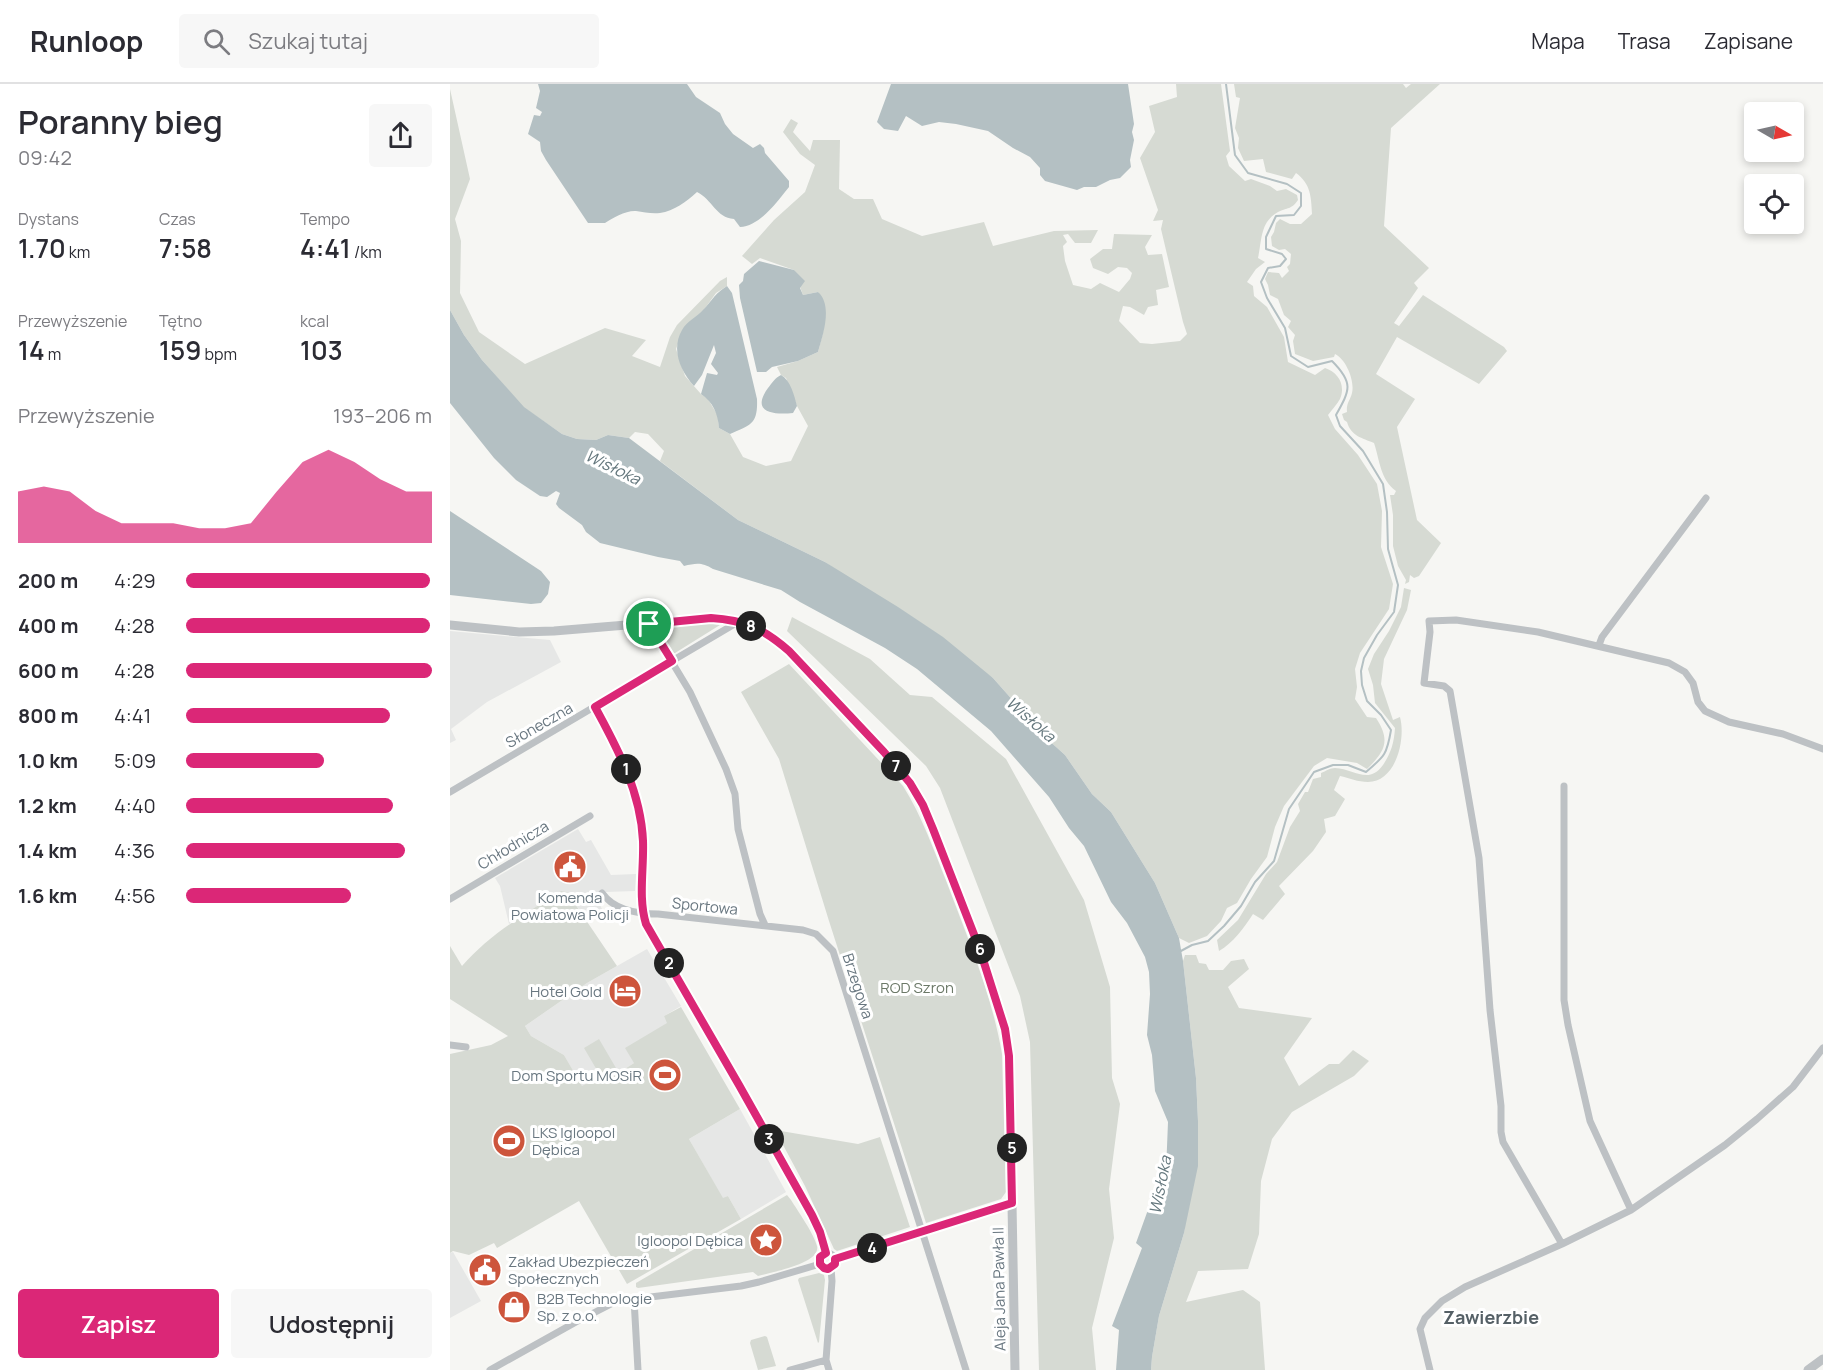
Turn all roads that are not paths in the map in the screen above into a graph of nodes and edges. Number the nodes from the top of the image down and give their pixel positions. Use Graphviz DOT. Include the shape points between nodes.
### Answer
graph roads {
  1 [pos="1706,498"];
  2 [pos="738,622"];
  3 [pos="649,624"];
  4 [pos="450,625"];
  5 [pos="1599,645"];
  6 [pos="672,661"];
  7 [pos="595,707"];
  8 [pos="1823,749"];
  9 [pos="1564,786"];
  10 [pos="450,792"];
  11 [pos="590,816"];
  12 [pos="602,893"];
  13 [pos="450,899"];
  14 [pos="643,914"];
  15 [pos="765,925"];
  16 [pos="450,1045"];
  17 [pos="466,1047"];
  18 [pos="1823,1048"];
  19 [pos="1012,1203"];
  20 [pos="1631,1210"];
  21 [pos="922,1233"];
  22 [pos="1562,1244"];
  23 [pos="826,1253"];
  24 [pos="835,1259"];
  25 [pos="820,1264"];
  26 [pos="831,1268"];
  27 [pos="634,1299"];
  28 [pos="1823,1359"];
  29 [pos="826,1360"];
  30 [pos="490,1370"];
  31 [pos="639,1370"];
  32 [pos="790,1370"];
  33 [pos="829,1370"];
  34 [pos="966,1370"];
  35 [pos="1015,1370"];
  36 [pos="1430,1370"];
  37 [pos="1808,1370"];
  1 -- 5 [label="street"];
  2 -- 3 [label="street, Aleja Jana Pawła II" via="711,618"];
  2 -- 6 [label="street, Słoneczna"];
  2 -- 19 [label="street, Aleja Jana Pawła II" via="772,636 789,651 884,752 923,805 980,950 1005,1029"];
  3 -- 4 [label="street, Aleja Jana Pawła II" via="519,632"];
  3 -- 6 [label="street"];
  5 -- 8 [label="street" via="1669,663 1685,672 1705,711 1729,722 1784,734"];
  5 -- 22 [label="street" via="1456,620 1429,621 1424,683 1444,686 1450,691 1479,858 1503,1142"];
  6 -- 7 [label="street, Słoneczna"];
  6 -- 15 [label="street" via="735,794 738,828"];
  7 -- 10 [label="street, Słoneczna"];
  7 -- 14 [label="street" via="621,756 636,798 643,840"];
  9 -- 20 [label="street" via="1564,999 1568,1025 1590,1121"];
  11 -- 13 [label="street, Chłodnicza"];
  12 -- 14 [label="street, Sportowa" via="618,907"];
  14 -- 15 [label="street, Sportowa"];
  14 -- 23 [label="street" via="812,1215"];
  15 -- 21 [label="street, Brzegowa" via="816,934 833,951"];
  16 -- 17 [label="street"];
  18 -- 20 [label="street" via="1793,1087 1758,1119"];
  19 -- 21 [label="street"];
  19 -- 35 [label="street, Aleja Jana Pawła II"];
  20 -- 22 [label="street"];
  21 -- 24 [label="street"];
  21 -- 34 [label="street, Brzegowa"];
  22 -- 36 [label="street" via="1465,1287 1432,1309 1420,1329"];
  23 -- 24 [label="street"];
  23 -- 25 [label="street" via="820,1257"];
  24 -- 26 [label="street"];
  25 -- 26 [label="street"];
  25 -- 27 [label="street" via="741,1286"];
  26 -- 29 [label="street"];
  27 -- 30 [label="street" via="613,1303"];
  27 -- 31 [label="street"];
  28 -- 37 [label="street"];
  29 -- 32 [label="street"];
  29 -- 33 [label="street"];
}
